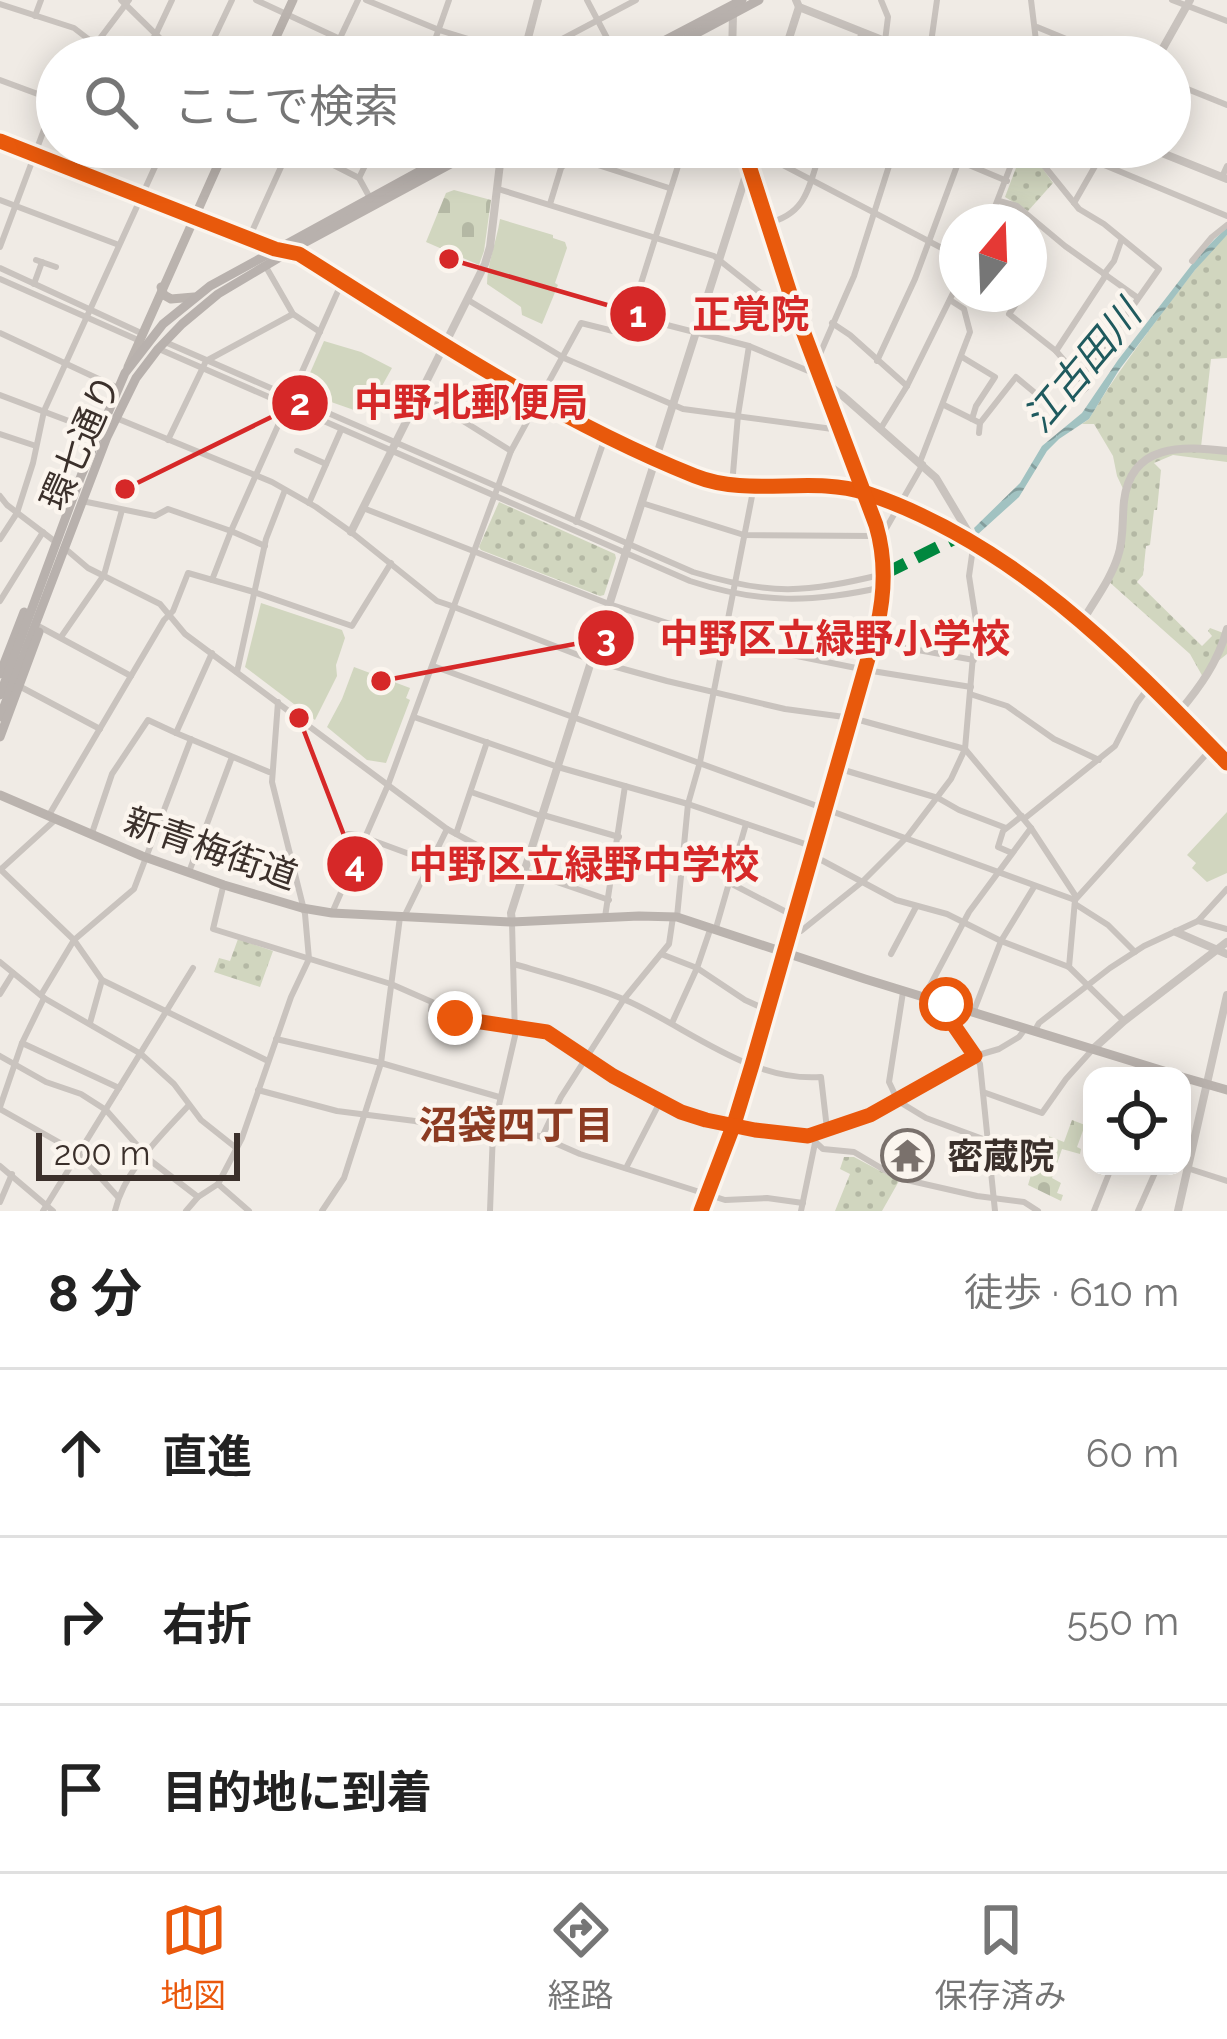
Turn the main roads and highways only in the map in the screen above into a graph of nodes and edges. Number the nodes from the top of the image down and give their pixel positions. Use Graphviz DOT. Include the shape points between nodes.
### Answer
graph roads {
  1 [pos="293,0"];
  2 [pos="759,0"];
  3 [pos="736,4"];
  4 [pos="276,36"];
  5 [pos="674,36"];
  6 [pos="685,36"];
  7 [pos="216,168"];
  8 [pos="420,168"];
  9 [pos="443,168"];
  10 [pos="161,287"];
  11 [pos="194,297"];
  12 [pos="125,373"];
  13 [pos="81,476"];
  14 [pos="81,504"];
  15 [pos="4,653"];
  16 [pos="0,674"];
  17 [pos="0,695"];
  18 [pos="1,715"];
  19 [pos="0,737"];
  20 [pos="0,795"];
  21 [pos="1139,1067"];
  22 [pos="1191,1079"];
  23 [pos="1227,1090"];
  1 -- 4 [label="main road"];
  2 -- 3 [label="main road"];
  3 -- 5 [label="main road"];
  3 -- 6 [label="main road"];
  7 -- 10 [label="main road"];
  8 -- 11 [label="main road, 環七通り"];
  9 -- 14 [label="main road, 環七通り" via="265,265 161,345 136,378"];
  10 -- 11 [label="main road" via="171,299"];
  10 -- 12 [label="main road"];
  11 -- 12 [label="main road, 環七通り"];
  12 -- 13 [label="main road, 環七通り"];
  13 -- 15 [label="main road"];
  13 -- 17 [label="main road, 環七通り"];
  14 -- 18 [label="main road, 環七通り"];
  14 -- 19 [label="main road"];
  15 -- 16 [label="main road"];
  20 -- 21 [label="main road, 新青梅街道" via="147,858 304,911 512,922 675,917"];
  22 -- 23 [label="main road, 新青梅街道"];
}
